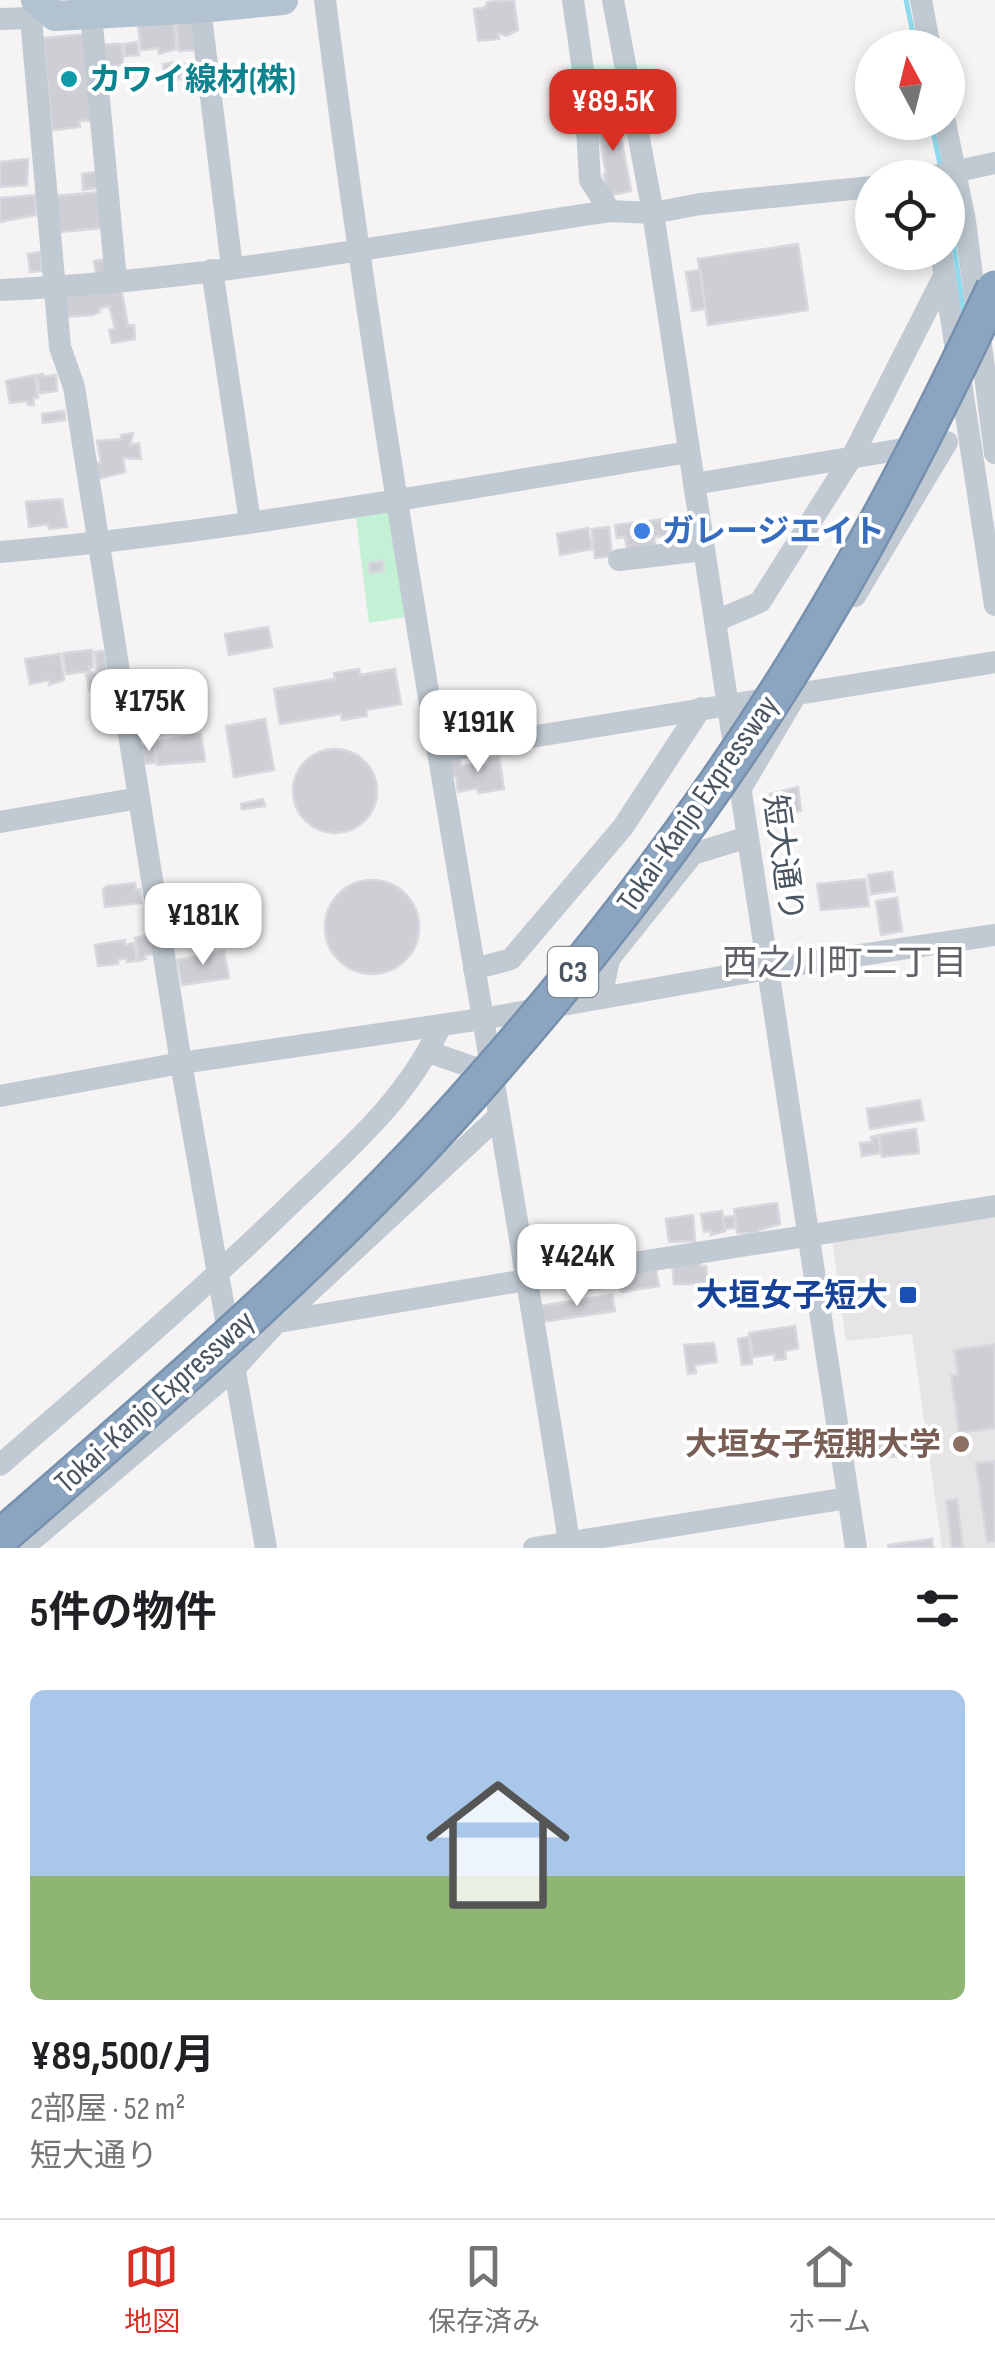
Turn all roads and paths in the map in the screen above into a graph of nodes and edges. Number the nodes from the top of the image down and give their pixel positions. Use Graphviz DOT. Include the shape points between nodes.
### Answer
graph roads {
  1 [pos="283,0"];
  2 [pos="325,0"];
  3 [pos="573,0"];
  4 [pos="612,0"];
  5 [pos="920,0"];
  6 [pos="36,8"];
  7 [pos="200,8"];
  8 [pos="91,14"];
  9 [pos="0,19"];
  10 [pos="926,30"];
  11 [pos="994,160"];
  12 [pos="965,168"];
  13 [pos="855,189"];
  14 [pos="610,211"];
  15 [pos="653,214"];
  16 [pos="965,221"];
  17 [pos="356,248"];
  18 [pos="222,268"];
  19 [pos="940,270"];
  20 [pos="944,270"];
  21 [pos="116,280"];
  22 [pos="54,288"];
  23 [pos="995,288"];
  24 [pos="0,290"];
  25 [pos="995,345"];
  26 [pos="983,369"];
  27 [pos="980,441"];
  28 [pos="689,452"];
  29 [pos="853,455"];
  30 [pos="694,484"];
  31 [pos="396,502"];
  32 [pos="250,522"];
  33 [pos="98,543"];
  34 [pos="704,550"];
  35 [pos="0,552"];
  36 [pos="619,560"];
  37 [pos="995,605"];
  38 [pos="716,621"];
  39 [pos="995,662"];
  40 [pos="797,694"];
  41 [pos="728,704"];
  42 [pos="701,708"];
  43 [pos="438,752"];
  44 [pos="741,788"];
  45 [pos="139,798"];
  46 [pos="0,822"];
  47 [pos="748,837"];
  48 [pos="995,934"];
  49 [pos="474,969"];
  50 [pos="767,969"];
  51 [pos="601,998"];
  52 [pos="482,1018"];
  53 [pos="442,1025"];
  54 [pos="429,1052"];
  55 [pos="181,1063"];
  56 [pos="492,1074"];
  57 [pos="0,1096"];
  58 [pos="499,1116"];
  59 [pos="995,1206"];
  60 [pos="808,1234"];
  61 [pos="218,1275"];
  62 [pos="526,1280"];
  63 [pos="276,1322"];
  64 [pos="228,1331"];
  65 [pos="235,1368"];
  66 [pos="0,1465"];
  67 [pos="848,1498"];
  68 [pos="0,1538"];
  69 [pos="570,1545"];
  70 [pos="23,1548"];
  71 [pos="266,1548"];
  72 [pos="534,1548"];
  73 [pos="856,1548"];
  1 -- 7 [label="main road"];
  2 -- 17 [label="street"];
  3 -- 14 [label="street" via="590,180"];
  4 -- 15 [label="street, 短大通り"];
  5 -- 10 [label="street"];
  6 -- 8 [label="main road" via="55,16"];
  6 -- 9 [label="street"];
  6 -- 22 [label="street"];
  7 -- 8 [label="main road"];
  7 -- 18 [label="street"];
  8 -- 21 [label="street"];
  11 -- 12 [label="street"];
  13 -- 15 [label="street"];
  14 -- 15 [label="street"];
  14 -- 17 [label="street"];
  15 -- 28 [label="street, 短大通り"];
  16 -- 26 [label="street"];
  17 -- 18 [label="street"];
  17 -- 31 [label="street"];
  18 -- 21 [label="street"];
  18 -- 32 [label="street"];
  19 -- 29 [label="street"];
  20 -- 27 [label="street"];
  21 -- 22 [label="street"];
  22 -- 24 [label="street"];
  22 -- 33 [label="street"];
  23 -- 68 [label="highway, Tokai-Kanjo Expressway / C3, bridge" via="880,519 789,674 689,822 585,958 373,1197 252,1315"];
  25 -- 26 [label="street"];
  26 -- 27 [label="street"];
  27 -- 29 [label="street"];
  27 -- 37 [label="street"];
  27 -- 40 [label="street"];
  28 -- 30 [label="street, 短大通り"];
  28 -- 31 [label="street"];
  29 -- 30 [label="street"];
  29 -- 38 [label="street" via="760,602"];
  30 -- 34 [label="street, 短大通り"];
  31 -- 32 [label="street"];
  31 -- 43 [label="street"];
  32 -- 33 [label="street"];
  33 -- 35 [label="street"];
  33 -- 45 [label="street"];
  34 -- 36 [label="street"];
  34 -- 38 [label="street, 短大通り"];
  38 -- 41 [label="street, 短大通り"];
  39 -- 40 [label="street"];
  40 -- 41 [label="street"];
  40 -- 44 [label="street"];
  41 -- 42 [label="street"];
  41 -- 44 [label="street, 短大通り"];
  42 -- 43 [label="street"];
  42 -- 49 [label="street" via="623,828 510,959"];
  43 -- 49 [label="street"];
  44 -- 47 [label="street, 短大通り"];
  45 -- 46 [label="street"];
  45 -- 55 [label="street"];
  47 -- 50 [label="street, 短大通り"];
  47 -- 51 [label="street" via="693,854 609,959"];
  48 -- 50 [label="street"];
  49 -- 52 [label="street"];
  50 -- 51 [label="street"];
  50 -- 60 [label="street, 短大通り"];
  51 -- 52 [label="street"];
  52 -- 53 [label="street"];
  52 -- 56 [label="street"];
  53 -- 54 [label="street"];
  53 -- 55 [label="street"];
  54 -- 56 [label="street"];
  54 -- 61 [label="street" via="386,1113"];
  55 -- 57 [label="street"];
  55 -- 61 [label="street"];
  56 -- 58 [label="street"];
  58 -- 62 [label="street"];
  58 -- 63 [label="street"];
  59 -- 60 [label="street"];
  60 -- 62 [label="street"];
  60 -- 67 [label="street, 短大通り"];
  61 -- 64 [label="street"];
  61 -- 66 [label="street"];
  62 -- 63 [label="street"];
  62 -- 69 [label="street"];
  63 -- 64 [label="street"];
  63 -- 65 [label="street"];
  64 -- 65 [label="street"];
  65 -- 70 [label="street"];
  65 -- 71 [label="street"];
  67 -- 69 [label="street"];
  67 -- 73 [label="street, 短大通り"];
  69 -- 72 [label="street"];
}
